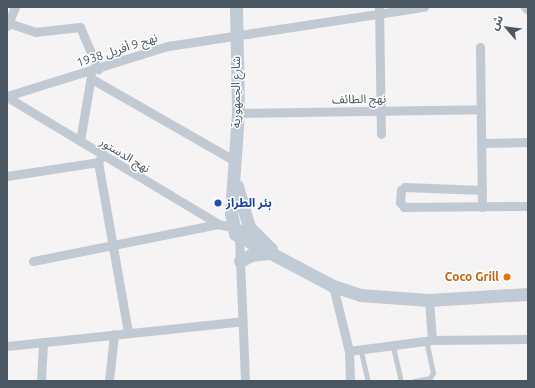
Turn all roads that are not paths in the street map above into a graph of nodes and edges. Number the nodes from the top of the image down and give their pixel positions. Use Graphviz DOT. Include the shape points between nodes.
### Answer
graph roads {
  1 [pos="15,7"];
  2 [pos="236,7"];
  3 [pos="424,7"];
  4 [pos="525,7"];
  5 [pos="379,10"];
  6 [pos="528,10"];
  7 [pos="8,24"];
  8 [pos="236,37"];
  9 [pos="480,47"];
  10 [pos="93,73"];
  11 [pos="7,97"];
  12 [pos="480,109"];
  13 [pos="382,110"];
  14 [pos="238,113"];
  15 [pos="382,134"];
  16 [pos="80,141"];
  17 [pos="528,142"];
  18 [pos="481,143"];
  19 [pos="100,159"];
  20 [pos="235,161"];
  21 [pos="7,176"];
  22 [pos="235,177"];
  23 [pos="482,190"];
  24 [pos="528,206"];
  25 [pos="482,207"];
  26 [pos="218,224"];
  27 [pos="252,231"];
  28 [pos="236,233"];
  29 [pos="114,246"];
  30 [pos="268,253"];
  31 [pos="33,261"];
  32 [pos="240,261"];
  33 [pos="285,261"];
  34 [pos="333,286"];
  35 [pos="528,294"];
  36 [pos="429,300"];
  37 [pos="243,321"];
  38 [pos="128,332"];
  39 [pos="114,334"];
  40 [pos="528,339"];
  41 [pos="429,341"];
  42 [pos="43,342"];
  43 [pos="394,345"];
  44 [pos="7,346"];
  45 [pos="362,350"];
  46 [pos="349,351"];
  47 [pos="401,379"];
  48 [pos="41,381"];
  49 [pos="111,381"];
  50 [pos="245,381"];
  51 [pos="350,381"];
  52 [pos="368,381"];
  53 [pos="414,381"];
  1 -- 7 [label="street"];
  2 -- 8 [label="main road, شارع الجمهورية"];
  3 -- 5 [label="street, نهج 9 أفريل 1938"];
  4 -- 6 [label="street"];
  5 -- 8 [label="street, نهج 9 أفريل 1938"];
  5 -- 13 [label="street"];
  7 -- 10 [label="street" via="35,32 80,27"];
  8 -- 10 [label="street, نهج 9 أفريل 1938" via="168,46"];
  8 -- 14 [label="main road, شارع الجمهورية"];
  9 -- 12 [label="street"];
  10 -- 11 [label="street, نهج 9 أفريل 1938"];
  10 -- 16 [label="street"];
  10 -- 20 [label="street"];
  11 -- 16 [label="street, نهج الدستور"];
  12 -- 13 [label="street, نهج الطائف"];
  12 -- 18 [label="street"];
  13 -- 14 [label="street, نهج الطائف"];
  13 -- 15 [label="street"];
  14 -- 20 [label="main road, شارع الجمهورية"];
  16 -- 19 [label="street, نهج الدستور"];
  17 -- 18 [label="street"];
  18 -- 23 [label="street"];
  19 -- 21 [label="street"];
  19 -- 26 [label="street, نهج الدستور"];
  19 -- 29 [label="street"];
  20 -- 22 [label="main road, شارع الجمهورية"];
  22 -- 27 [label="main road"];
  22 -- 28 [label="main road"];
  23 -- 25 [label="street"];
  23 -- 25 [label="street" via="405,187 400,190 400,202 404,206"];
  24 -- 25 [label="street"];
  26 -- 28 [label="street, نهج الدستور"];
  26 -- 29 [label="street"];
  27 -- 28 [label="street, نهج الدستور"];
  27 -- 33 [label="main road"];
  28 -- 30 [label="main road"];
  28 -- 32 [label="street"];
  29 -- 31 [label="street"];
  29 -- 38 [label="street"];
  30 -- 32 [label="main road" via="251,255"];
  30 -- 33 [label="main road"];
  32 -- 37 [label="street"];
  33 -- 34 [label="main road"];
  34 -- 36 [label="main road" via="360,295"];
  34 -- 46 [label="street"];
  35 -- 36 [label="main road"];
  36 -- 41 [label="street"];
  37 -- 38 [label="street"];
  37 -- 50 [label="street"];
  38 -- 39 [label="street"];
  39 -- 42 [label="street"];
  39 -- 49 [label="street"];
  40 -- 41 [label="street"];
  41 -- 43 [label="street"];
  41 -- 53 [label="lane" via="433,373 430,378"];
  42 -- 44 [label="street"];
  42 -- 48 [label="street"];
  43 -- 45 [label="street"];
  43 -- 47 [label="lane"];
  45 -- 46 [label="street"];
  45 -- 52 [label="lane"];
  46 -- 51 [label="street"];
}
